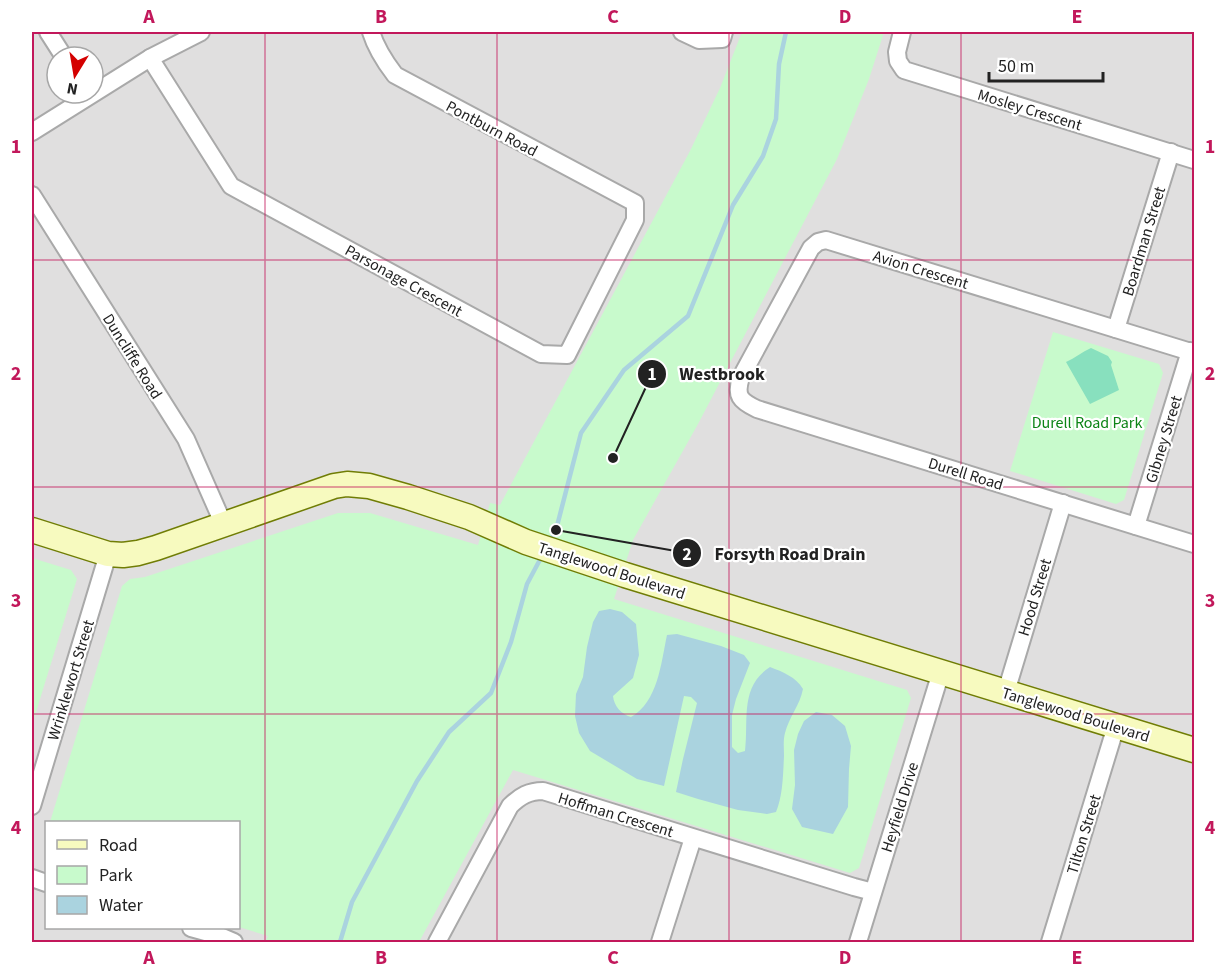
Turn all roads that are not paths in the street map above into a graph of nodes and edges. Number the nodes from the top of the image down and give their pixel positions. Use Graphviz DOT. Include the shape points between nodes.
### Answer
graph roads {
  1 [pos="48,32"];
  2 [pos="201,32"];
  3 [pos="371,32"];
  4 [pos="682,32"];
  5 [pos="724,32"];
  6 [pos="902,32"];
  7 [pos="56,45"];
  8 [pos="150,58"];
  9 [pos="105,84"];
  10 [pos="72,105"];
  11 [pos="32,132"];
  12 [pos="1171,152"];
  13 [pos="1194,160"];
  14 [pos="32,195"];
  15 [pos="635,203"];
  16 [pos="1116,329"];
  17 [pos="1192,352"];
  18 [pos="740,398"];
  19 [pos="1063,503"];
  20 [pos="223,524"];
  21 [pos="1136,526"];
  22 [pos="32,530"];
  23 [pos="1194,544"];
  24 [pos="108,554"];
  25 [pos="940,672"];
  26 [pos="1006,692"];
  27 [pos="1116,726"];
  28 [pos="1194,750"];
  29 [pos="32,806"];
  30 [pos="693,838"];
  31 [pos="873,892"];
  32 [pos="197,929"];
  33 [pos="234,942"];
  34 [pos="437,942"];
  35 [pos="660,942"];
  36 [pos="858,942"];
  37 [pos="1050,942"];
  1 -- 7 [label="street"];
  2 -- 8 [label="street"];
  3 -- 15 [label="street, Pontburn Road" via="395,75"];
  4 -- 5 [label="street" via="699,40 722,39"];
  6 -- 12 [label="street, Mosley Crescent" via="897,52 904,70"];
  8 -- 9 [label="street"];
  8 -- 15 [label="street, Parsonage Crescent" via="231,186 540,354 567,355 635,220"];
  10 -- 11 [label="street"];
  12 -- 13 [label="street, Mosley Crescent"];
  12 -- 16 [label="street, Boardman Street"];
  14 -- 20 [label="street, Duncliffe Road" via="186,439"];
  16 -- 17 [label="street, Avion Crescent"];
  16 -- 18 [label="street, Avion Crescent" via="826,240 818,242 805,258 741,377"];
  17 -- 21 [label="street, Gibney Street"];
  18 -- 19 [label="street, Durell Road" via="757,409"];
  19 -- 21 [label="street, Durell Road"];
  19 -- 26 [label="street, Hood Street"];
  20 -- 24 [label="street, Tanglewood Boulevard" via="138,553"];
  20 -- 25 [label="street, Tanglewood Boulevard" via="334,486 369,486 469,517 526,542 625,575"];
  21 -- 23 [label="street, Durell Road"];
  22 -- 24 [label="street, Tanglewood Boulevard"];
  24 -- 29 [label="street, Wrinklewort Street"];
  25 -- 26 [label="street, Tanglewood Boulevard"];
  25 -- 31 [label="street, Heyfield Drive"];
  26 -- 27 [label="street, Tanglewood Boulevard"];
  27 -- 28 [label="street, Tanglewood Boulevard"];
  27 -- 37 [label="street, Tilton Street"];
  30 -- 31 [label="street, Hoffman Crescent"];
  30 -- 34 [label="street, Hoffman Crescent" via="543,791 525,794 510,806"];
  30 -- 35 [label="street"];
  31 -- 36 [label="street, Heyfield Drive"];
  32 -- 33 [label="street"];
}
